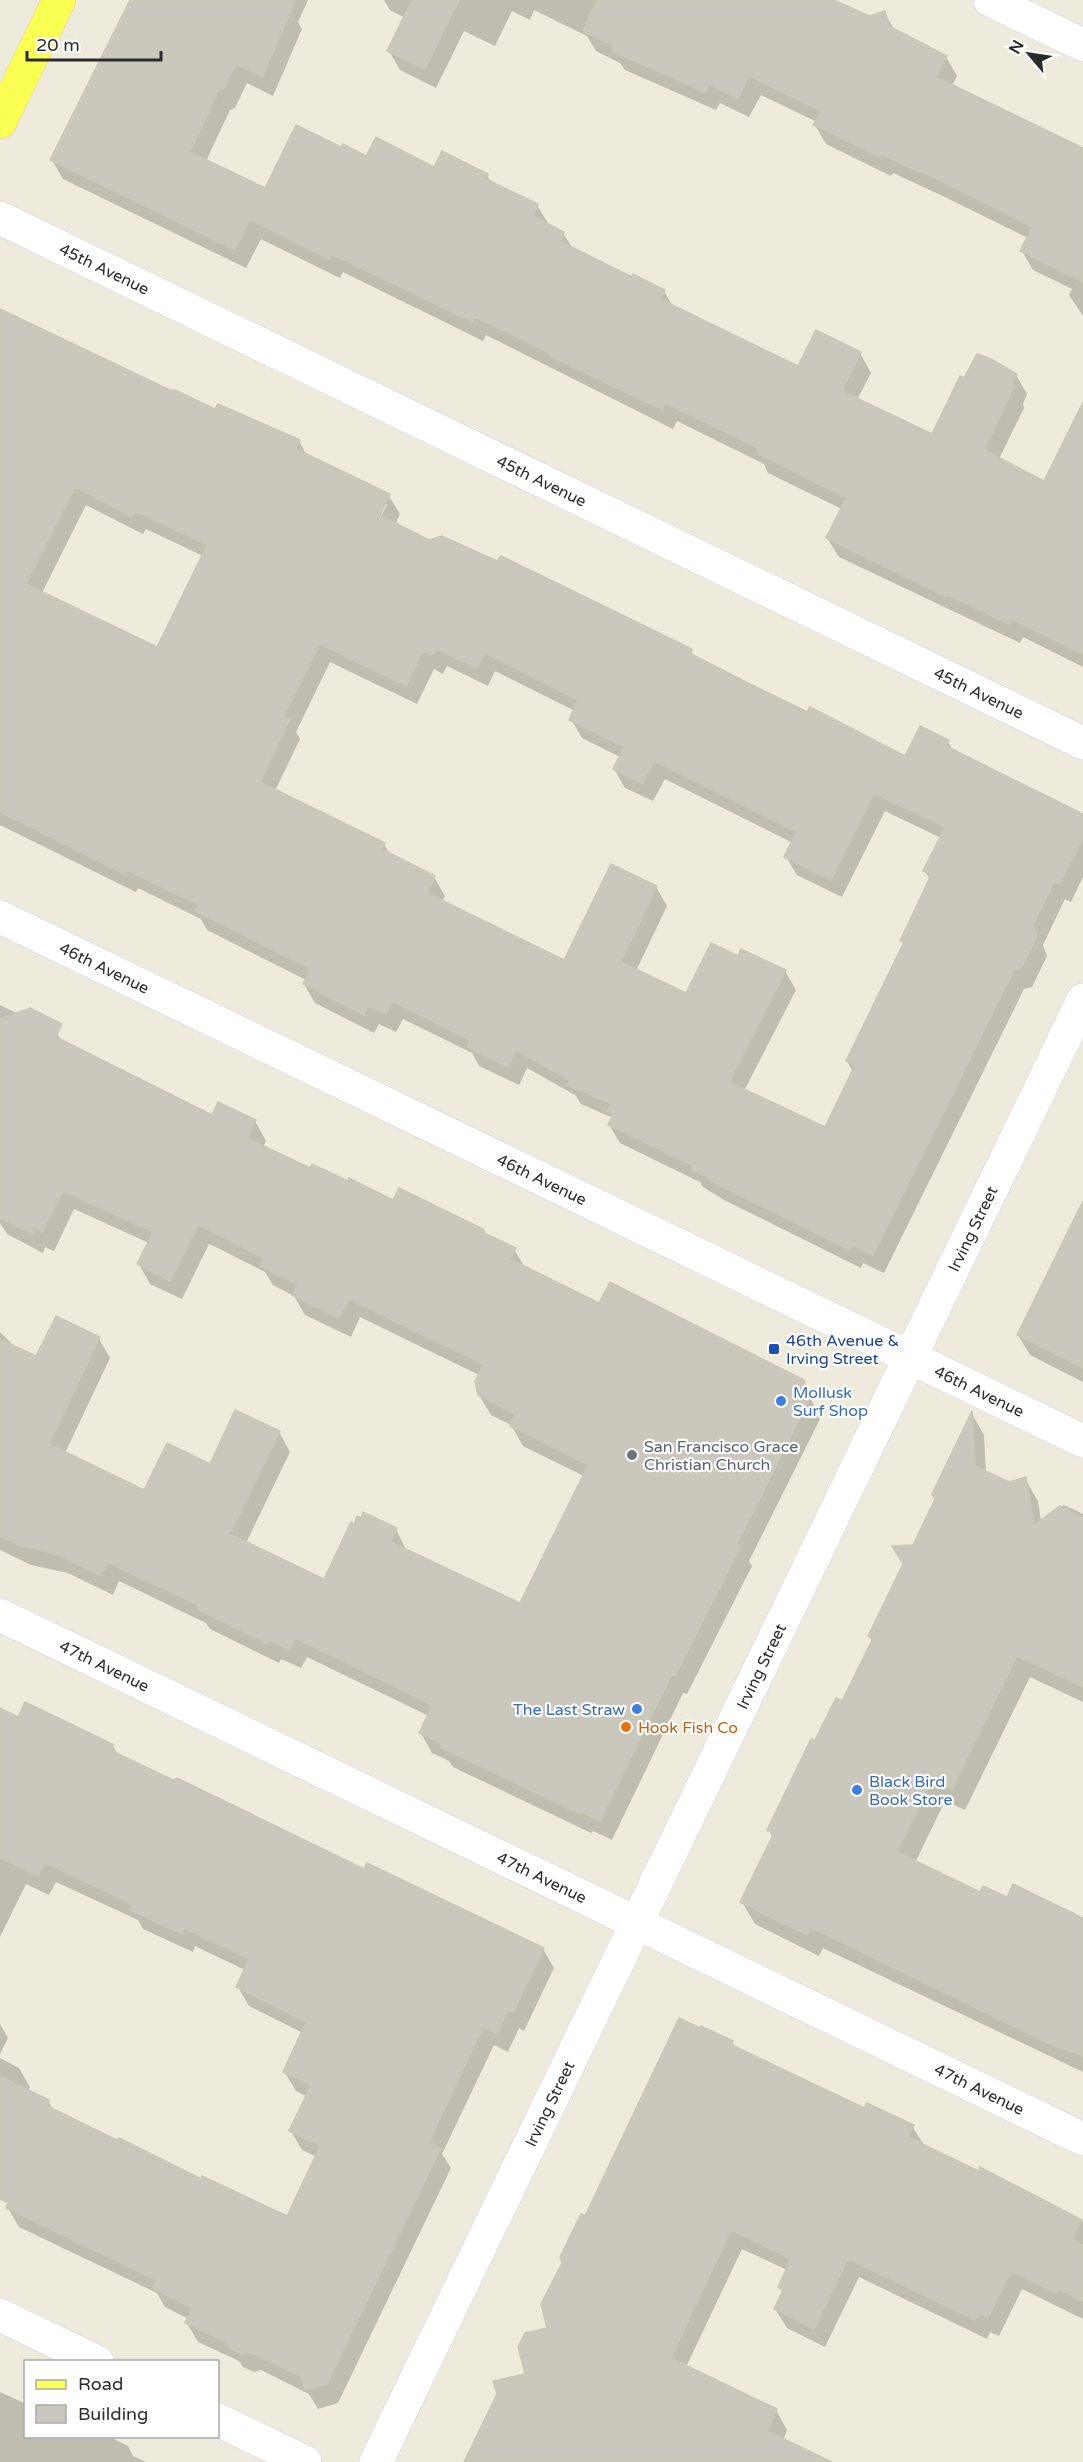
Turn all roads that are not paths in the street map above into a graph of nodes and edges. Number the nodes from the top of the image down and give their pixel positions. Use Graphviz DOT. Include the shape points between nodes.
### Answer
graph roads {
  1 [pos="59,0"];
  2 [pos="990,0"];
  3 [pos="1083,45"];
  4 [pos="0,122"];
  5 [pos="0,218"];
  6 [pos="1083,743"];
  7 [pos="0,916"];
  8 [pos="1083,1000"];
  9 [pos="910,1357"];
  10 [pos="1083,1441"];
  11 [pos="0,1615"];
  12 [pos="637,1923"];
  13 [pos="1083,2139"];
  14 [pos="0,2315"];
  15 [pos="95,2360"];
  16 [pos="219,2420"];
  17 [pos="305,2462"];
  18 [pos="376,2462"];
  1 -- 4 [label="main road"];
  2 -- 3 [label="street"];
  5 -- 6 [label="street, 45th Avenue"];
  7 -- 9 [label="street, 46th Avenue"];
  8 -- 9 [label="street, Irving Street"];
  9 -- 10 [label="street, 46th Avenue"];
  9 -- 12 [label="street, Irving Street"];
  11 -- 12 [label="street, 47th Avenue"];
  12 -- 13 [label="street, 47th Avenue"];
  12 -- 18 [label="street, Irving Street"];
  14 -- 15 [label="street"];
  16 -- 17 [label="street"];
}
